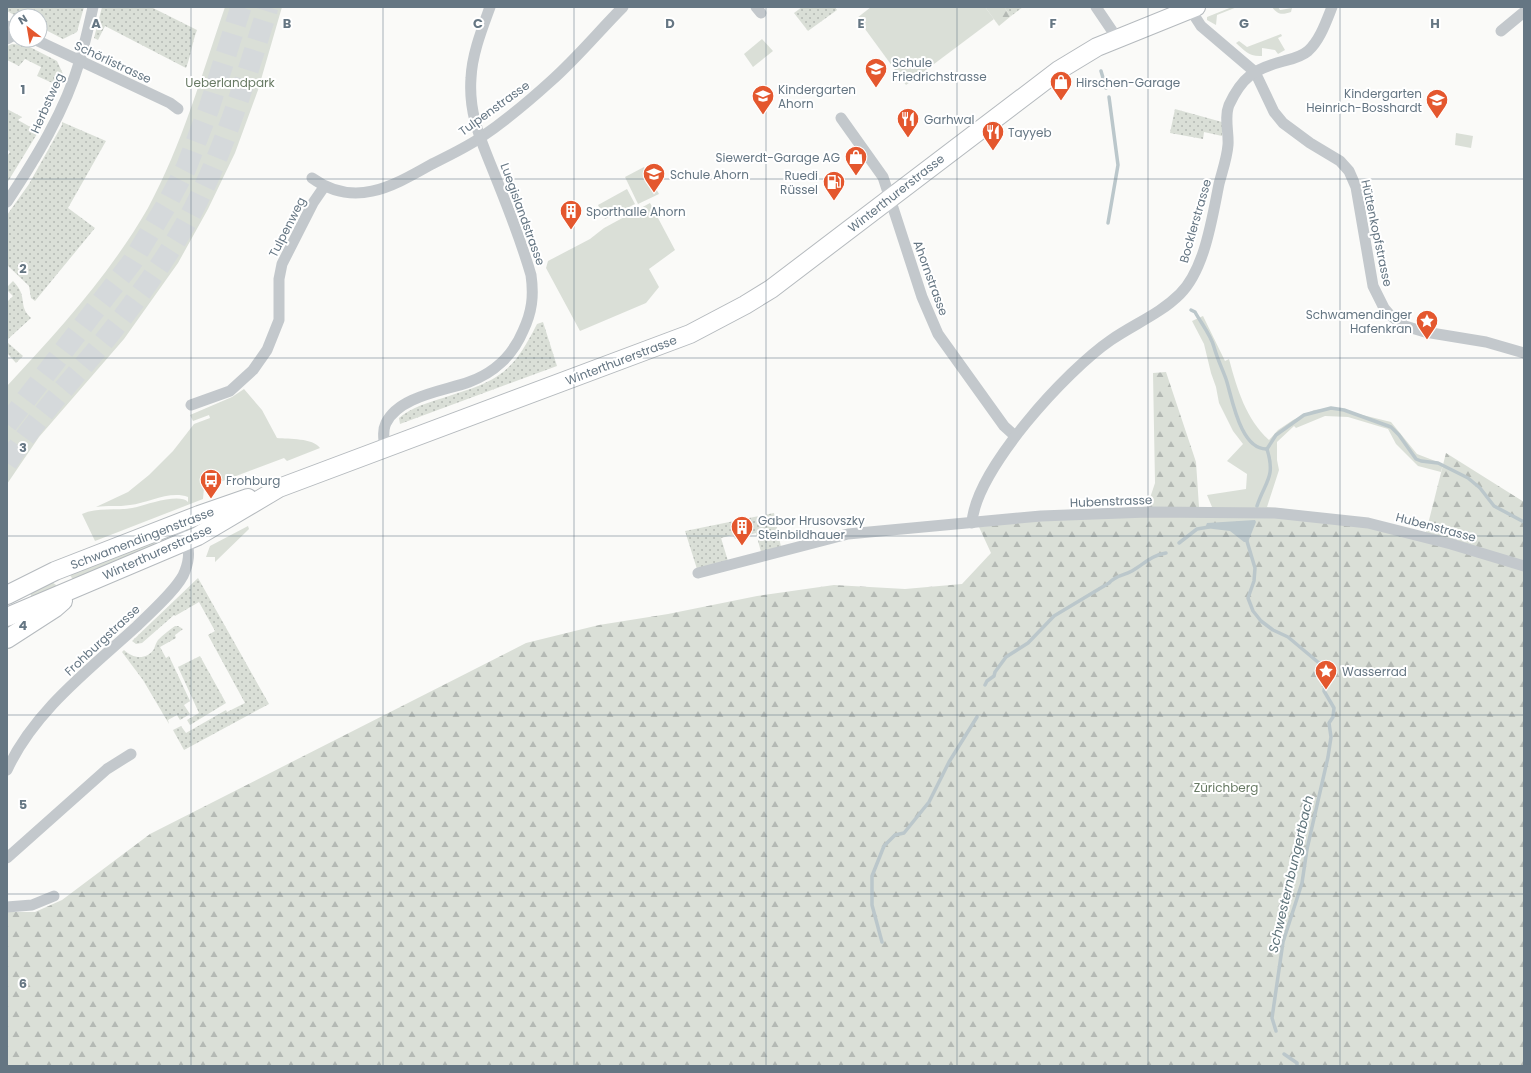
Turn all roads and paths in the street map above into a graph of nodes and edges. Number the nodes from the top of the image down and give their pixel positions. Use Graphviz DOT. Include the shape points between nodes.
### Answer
graph roads {
  1 [pos="94,7"];
  2 [pos="490,7"];
  3 [pos="623,7"];
  4 [pos="1096,7"];
  5 [pos="1332,7"];
  6 [pos="1193,8"];
  7 [pos="1524,12"];
  8 [pos="1501,31"];
  9 [pos="1117,38"];
  10 [pos="48,46"];
  11 [pos="80,61"];
  12 [pos="1255,72"];
  13 [pos="178,109"];
  14 [pos="841,118"];
  15 [pos="479,138"];
  16 [pos="312,178"];
  17 [pos="324,187"];
  18 [pos="890,198"];
  19 [pos="7,202"];
  20 [pos="1524,353"];
  21 [pos="191,405"];
  22 [pos="1015,436"];
  23 [pos="385,450"];
  24 [pos="279,488"];
  25 [pos="972,523"];
  26 [pos="174,524"];
  27 [pos="187,541"];
  28 [pos="1524,566"];
  29 [pos="55,571"];
  30 [pos="698,573"];
  31 [pos="66,592"];
  32 [pos="7,594"];
  33 [pos="7,617"];
  34 [pos="7,639"];
  35 [pos="131,754"];
  36 [pos="7,770"];
  37 [pos="7,858"];
  38 [pos="54,896"];
  39 [pos="7,907"];
  1 -- 11 [label="street, Herbstweg"];
  2 -- 15 [label="street, Luegislandstrasse" via="471,76 473,118"];
  3 -- 15 [label="street, Tulpenstrasse" via="552,80"];
  4 -- 9 [label="street"];
  5 -- 12 [label="street, Bocklerstrasse" via="1320,35 1306,52"];
  6 -- 9 [label="main road, Winterthurerstrasse"];
  6 -- 12 [label="street, Hüttenkopfstrasse" via="1201,26"];
  7 -- 8 [label="street"];
  9 -- 18 [label="main road, Winterthurerstrasse" via="1059,70"];
  10 -- 11 [label="street, Schörlistrasse"];
  11 -- 13 [label="street, Schörlistrasse"];
  11 -- 19 [label="street, Herbstweg" via="47,136 30,168"];
  12 -- 20 [label="street, Hüttenkopfstrasse" via="1274,112 1283,123 1310,144 1340,161 1349,171 1356,187 1373,286 1390,316 1405,326 1425,332 1486,342"];
  12 -- 22 [label="street, Bocklerstrasse" via="1244,80 1227,110 1228,146 1219,187 1199,263 1186,288 1174,300 1111,340 1073,371"];
  14 -- 18 [label="street, Ahornstrasse" via="883,177"];
  15 -- 17 [label="street, Tulpenstrasse" via="382,190 353,193"];
  15 -- 23 [label="street, Luegislandstrasse" via="501,189 531,275 533,290 529,318 510,355 496,368 470,382 418,397 390,416 384,433"];
  16 -- 17 [label="street, Tulpenstrasse"];
  17 -- 21 [label="street, Tulpenweg" via="282,264 279,279 279,320 267,350 254,370 230,391"];
  18 -- 22 [label="street, Ahornstrasse" via="922,297 938,334 1004,426"];
  18 -- 23 [label="main road, Winterthurerstrasse" via="771,289 714,323"];
  22 -- 25 [label="street, Bocklerstrasse" via="986,482 973,511"];
  23 -- 24 [label="main road, Winterthurerstrasse"];
  24 -- 26 [label="main road, Schwamendingenstrasse"];
  24 -- 27 [label="main road, Winterthurerstrasse"];
  25 -- 28 [label="street, Hubenstrasse" via="1041,516 1141,512 1275,513 1375,524"];
  25 -- 30 [label="street, Hubenstrasse" via="848,534"];
  26 -- 27 [label="street"];
  26 -- 29 [label="main road, Schwamendingenstrasse"];
  27 -- 31 [label="main road, Winterthurerstrasse"];
  27 -- 36 [label="street, Frohburgstrasse" via="189,557 185,572 179,581 47,711 28,732"];
  29 -- 31 [label="main road"];
  29 -- 32 [label="main road, Schwamendingenstrasse"];
  31 -- 33 [label="main road"];
  31 -- 34 [label="main road" via="63,601 55,608"];
  35 -- 37 [label="street" via="107,769"];
  38 -- 39 [label="street" via="32,905"];
}
